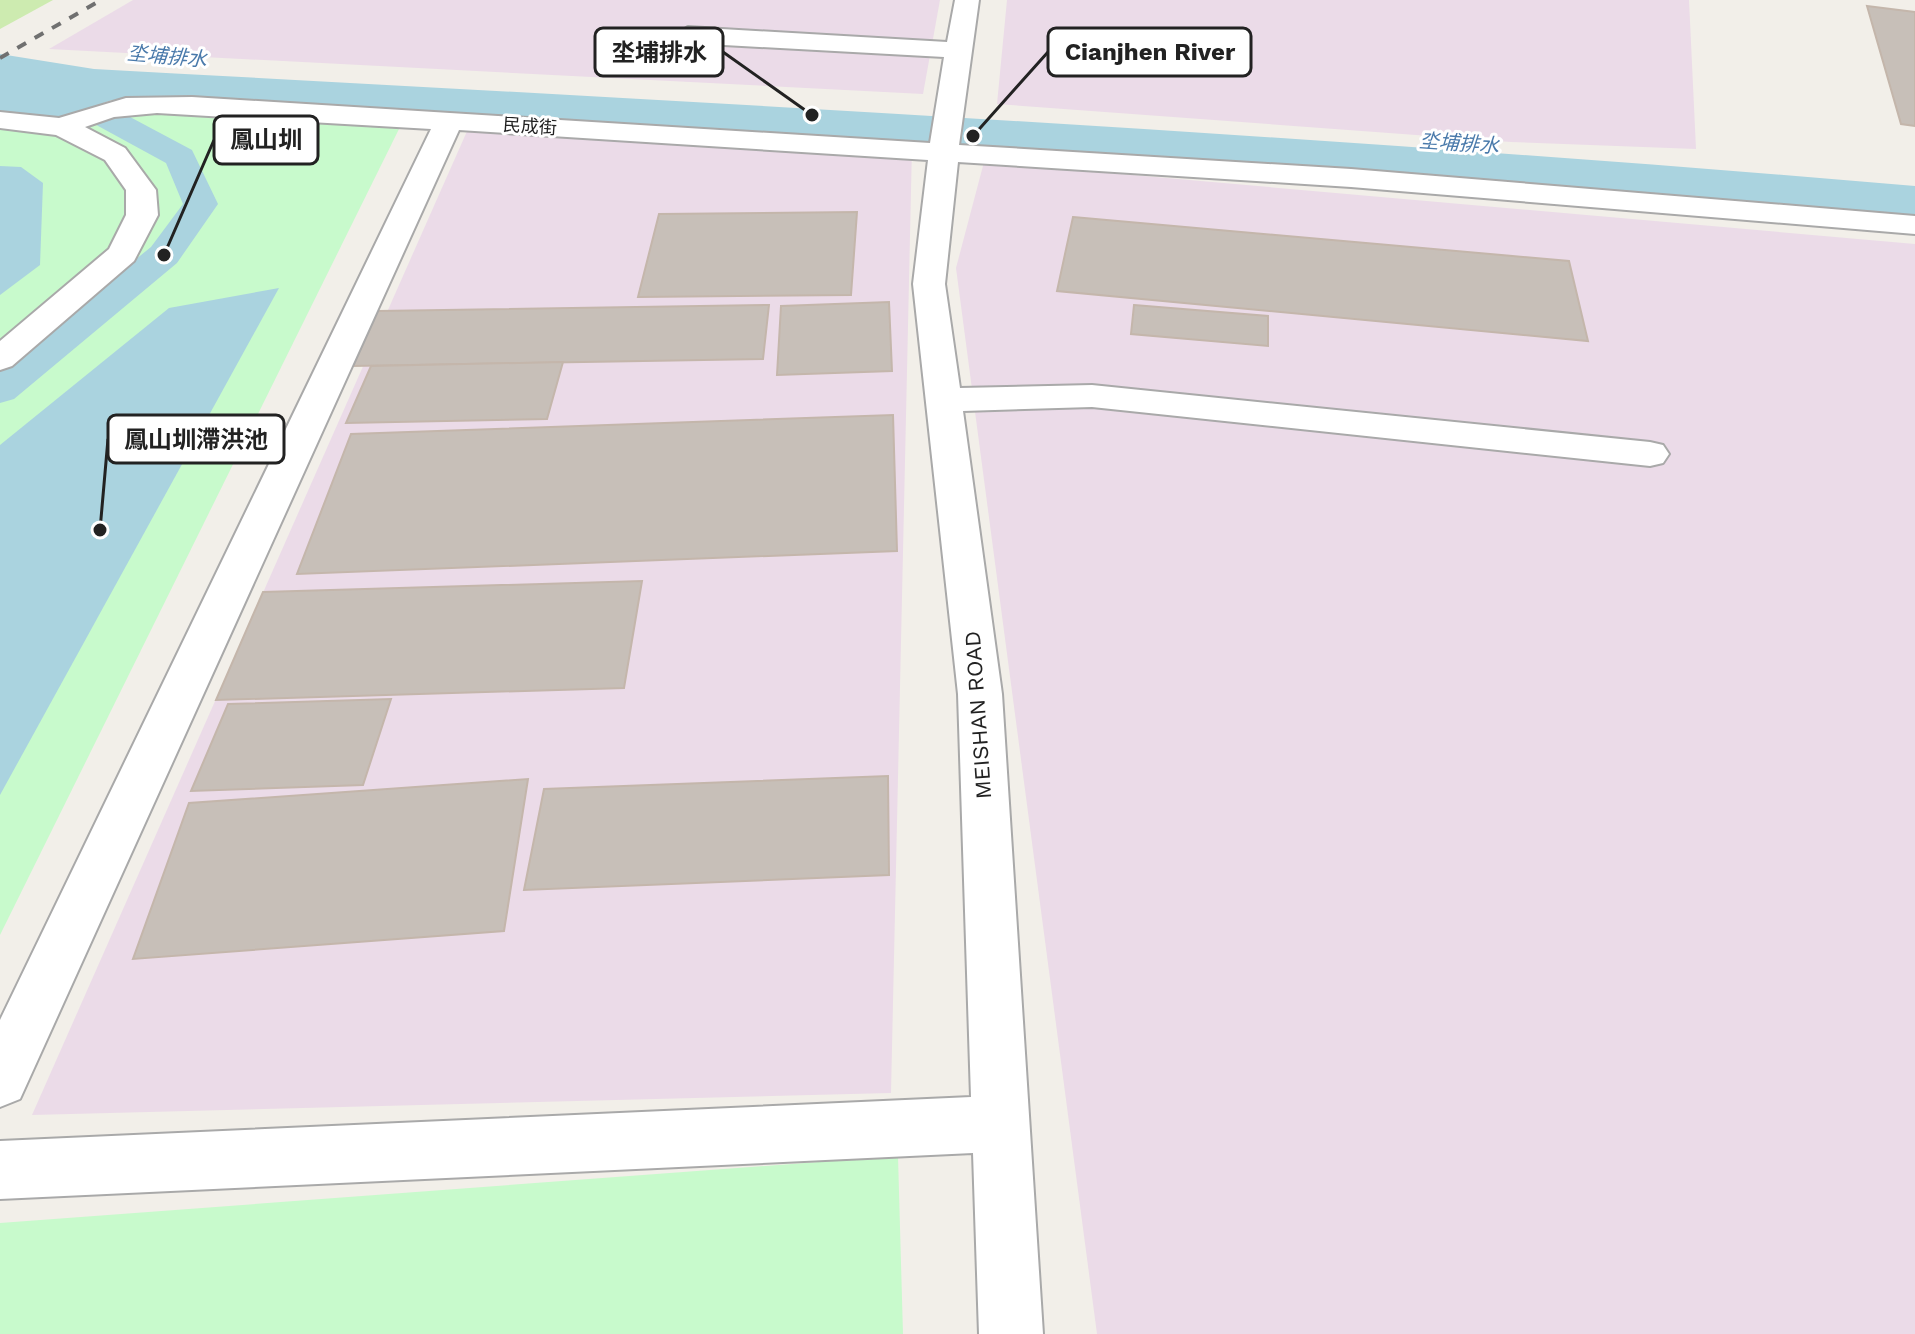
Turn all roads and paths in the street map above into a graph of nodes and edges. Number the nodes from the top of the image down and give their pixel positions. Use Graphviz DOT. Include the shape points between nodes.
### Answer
graph roads {
  1 [pos="967,0"];
  2 [pos="688,35"];
  3 [pos="958,50"];
  4 [pos="0,120"];
  5 [pos="449,121"];
  6 [pos="73,122"];
  7 [pos="944,147"];
  8 [pos="1915,225"];
  9 [pos="0,359"];
  10 [pos="944,400"];
  11 [pos="1650,454"];
  12 [pos="0,1080"];
  13 [pos="1001,1124"];
  14 [pos="0,1170"];
  15 [pos="1011,1334"];
  1 -- 3 [label="street, MEISHAN ROAD"];
  2 -- 3 [label="street"];
  3 -- 7 [label="street, MEISHAN ROAD"];
  4 -- 6 [label="street"];
  5 -- 6 [label="street, 民成街" via="138,102"];
  5 -- 7 [label="street, 民成街"];
  5 -- 12 [label="street"];
  6 -- 9 [label="street" via="115,154 141,190 142,215 123,254"];
  7 -- 8 [label="street, 民成街"];
  7 -- 10 [label="street, MEISHAN ROAD" via="929,284"];
  10 -- 11 [label="street" via="1092,396"];
  10 -- 13 [label="street, MEISHAN ROAD" via="980,694"];
  13 -- 14 [label="street"];
  13 -- 15 [label="street, MEISHAN ROAD"];
}
